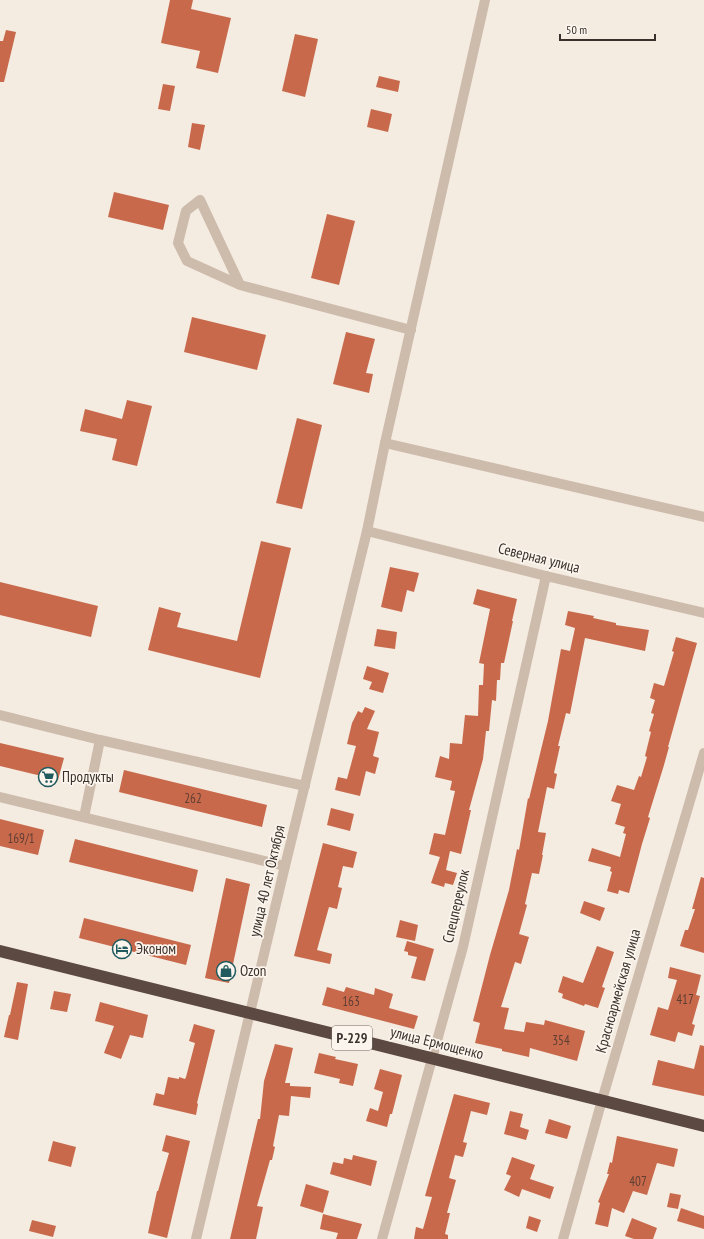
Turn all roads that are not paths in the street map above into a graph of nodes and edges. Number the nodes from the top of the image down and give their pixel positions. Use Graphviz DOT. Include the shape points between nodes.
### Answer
graph roads {
  1 [pos="485,0"];
  2 [pos="240,285"];
  3 [pos="411,330"];
  4 [pos="385,443"];
  5 [pos="704,517"];
  6 [pos="367,531"];
  7 [pos="546,576"];
  8 [pos="704,613"];
  9 [pos="0,715"];
  10 [pos="100,740"];
  11 [pos="704,753"];
  12 [pos="305,786"];
  13 [pos="0,797"];
  14 [pos="84,817"];
  15 [pos="285,866"];
  16 [pos="0,951"];
  17 [pos="251,1014"];
  18 [pos="432,1058"];
  19 [pos="602,1100"];
  20 [pos="704,1126"];
  21 [pos="196,1239"];
  22 [pos="382,1239"];
  23 [pos="563,1239"];
  1 -- 3 [label="street, улица 40 лет Октября"];
  2 -- 2 [label="street" via="187,261 178,243 186,211 200,200"];
  2 -- 3 [label="street"];
  3 -- 4 [label="street, улица 40 лет Октября"];
  4 -- 5 [label="street"];
  4 -- 6 [label="street, улица 40 лет Октября"];
  6 -- 7 [label="street, Северная улица"];
  6 -- 12 [label="street, улица 40 лет Октября"];
  7 -- 8 [label="street, Северная улица"];
  7 -- 18 [label="street, Спецпереулок" via="463,947"];
  9 -- 10 [label="street"];
  10 -- 12 [label="street"];
  10 -- 14 [label="street"];
  11 -- 19 [label="street, Красноармейская улица"];
  12 -- 15 [label="street, улица 40 лет Октября"];
  13 -- 14 [label="street"];
  14 -- 15 [label="street"];
  15 -- 17 [label="street, улица 40 лет Октября"];
  16 -- 17 [label="highway, улица Ермощенко / Р-229"];
  17 -- 18 [label="highway, улица Ермощенко / Р-229"];
  17 -- 21 [label="street, улица 40 лет Октября"];
  18 -- 19 [label="highway, улица Ермощенко / Р-229"];
  18 -- 22 [label="street, Спецпереулок"];
  19 -- 20 [label="highway, улица Ермощенко / Р-229"];
  19 -- 23 [label="street, Красноармейская улица"];
}
